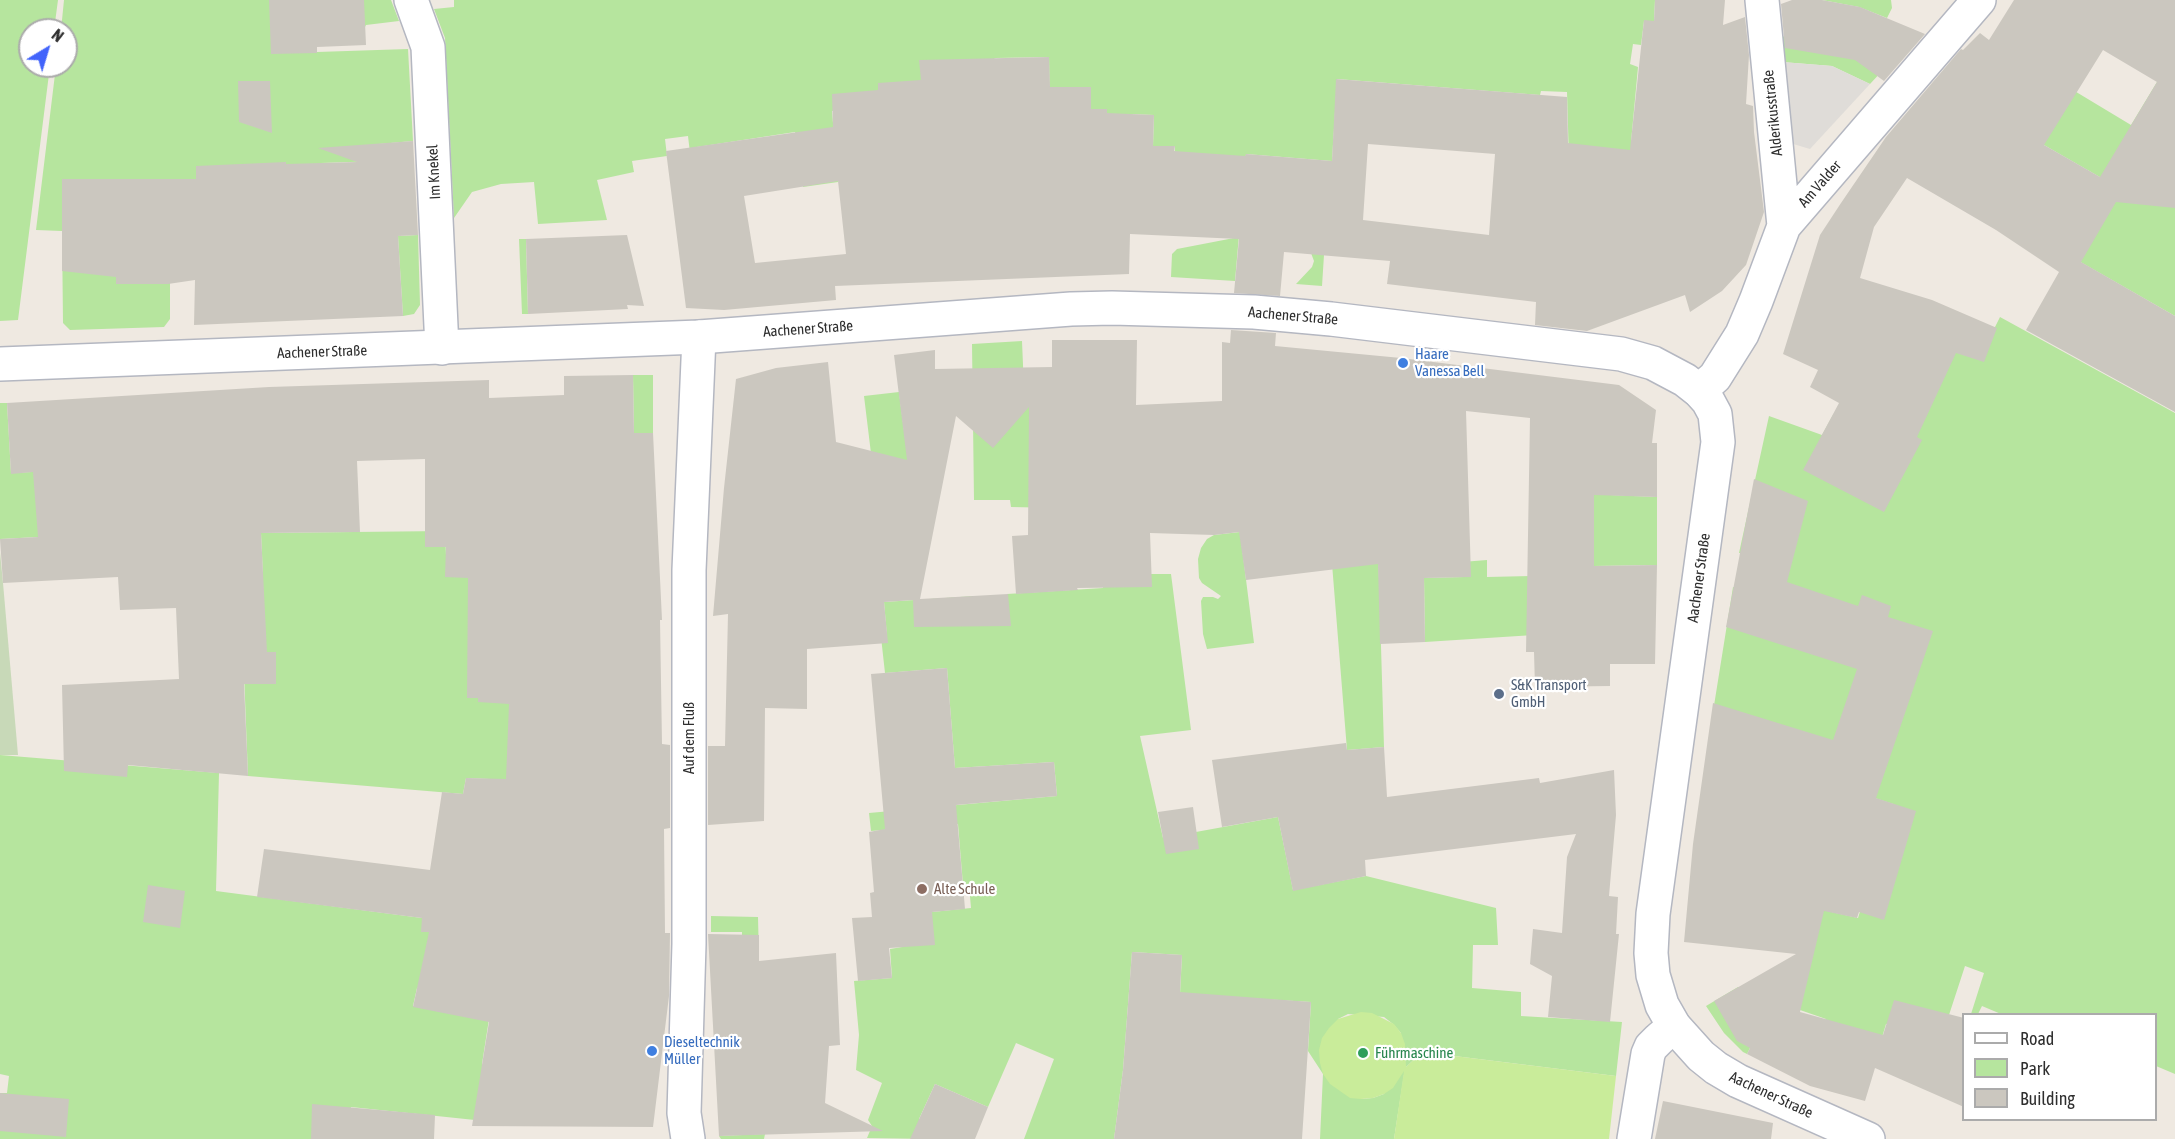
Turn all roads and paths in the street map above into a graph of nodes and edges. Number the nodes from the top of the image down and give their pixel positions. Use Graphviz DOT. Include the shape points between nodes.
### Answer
graph roads {
  1 [pos="411,0"];
  2 [pos="1762,0"];
  3 [pos="1979,0"];
  4 [pos="1784,226"];
  5 [pos="699,337"];
  6 [pos="442,348"];
  7 [pos="0,364"];
  8 [pos="1699,391"];
  9 [pos="1674,1026"];
  10 [pos="688,1139"];
  11 [pos="1634,1139"];
  12 [pos="1868,1139"];
  1 -- 6 [label="street, Im Knekel" via="428,47"];
  2 -- 4 [label="street, Alderikusstraße"];
  3 -- 4 [label="street, Am Valder"];
  4 -- 8 [label="street, Am Valder" via="1742,334 1715,376"];
  5 -- 6 [label="street, Aachener Straße"];
  5 -- 8 [label="street, Aachener Straße" via="1071,309 1254,312 1622,354 1653,363"];
  5 -- 10 [label="street, Auf dem Fluß" via="689,570 689,944 684,1113"];
  6 -- 7 [label="street, Aachener Straße"];
  8 -- 9 [label="street, Aachener Straße" via="1715,414 1718,442 1651,934 1653,975 1662,1005"];
  9 -- 11 [label="street" via="1648,1054"];
  9 -- 12 [label="street, Aachener Straße" via="1701,1056 1738,1081"];
}
